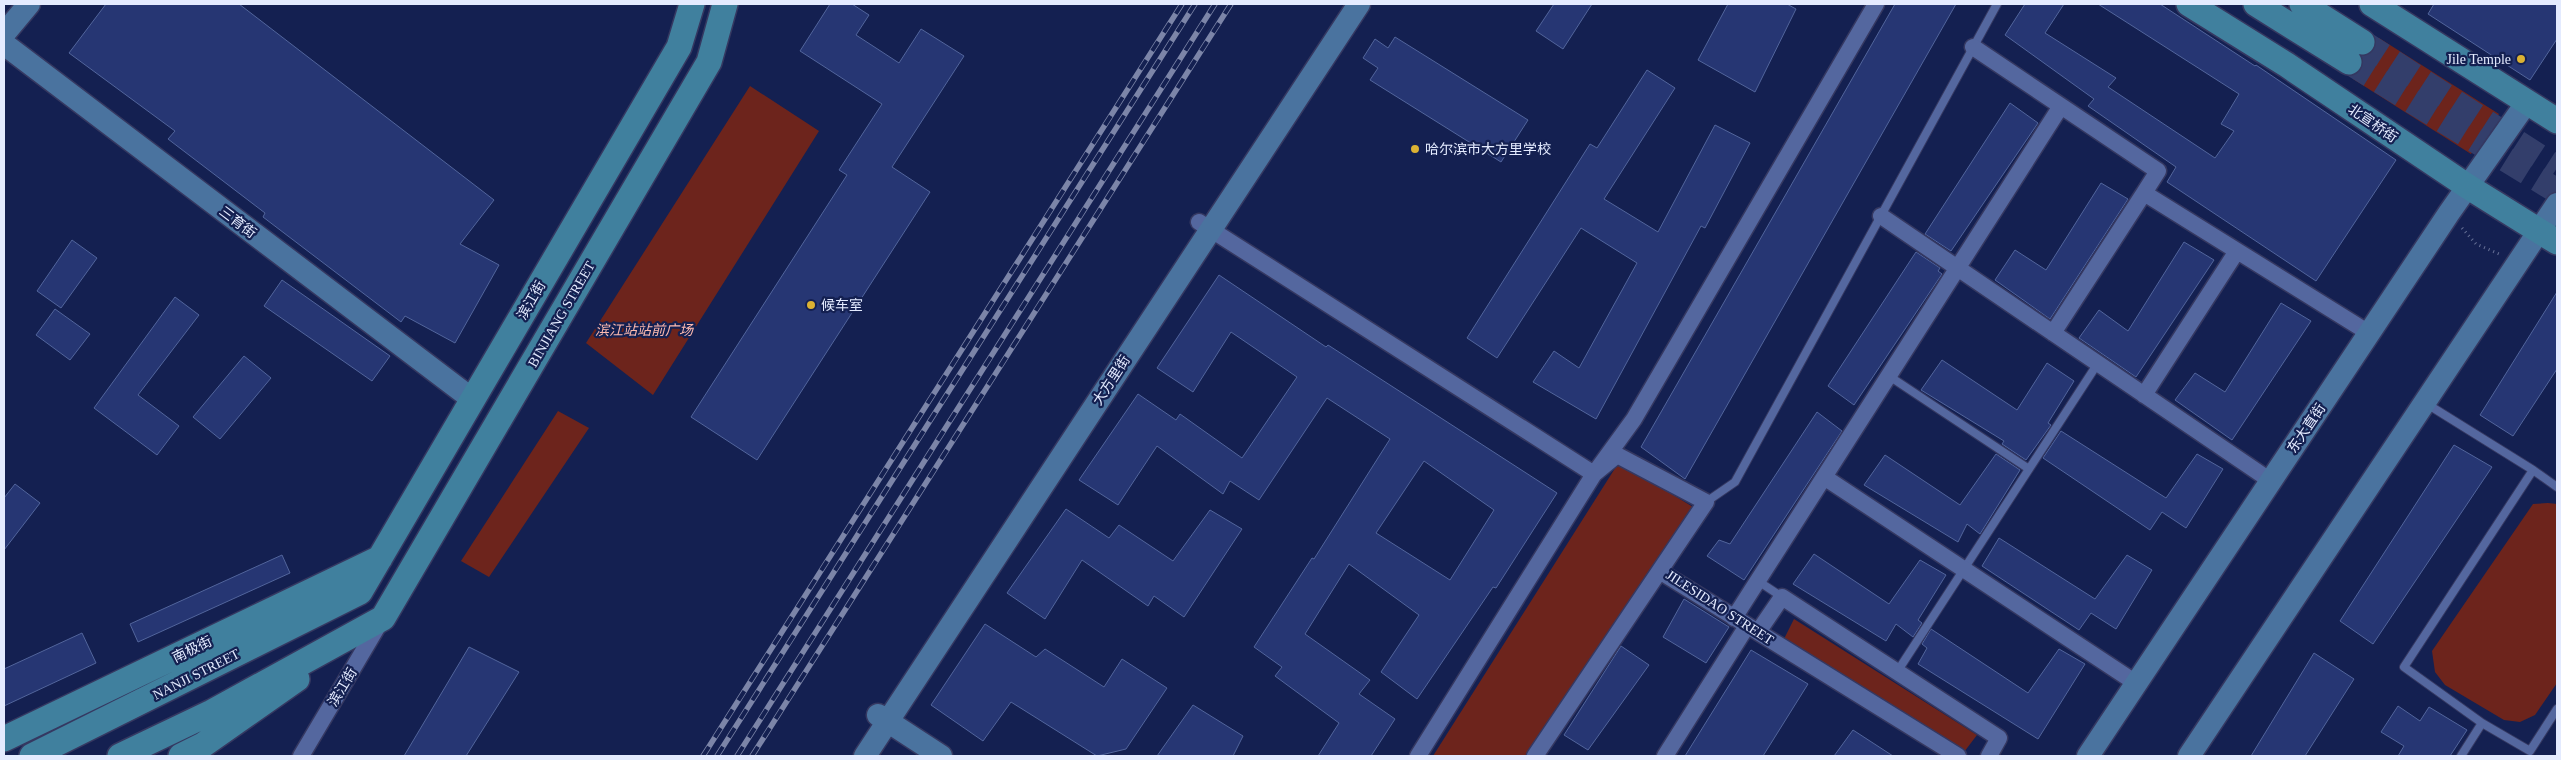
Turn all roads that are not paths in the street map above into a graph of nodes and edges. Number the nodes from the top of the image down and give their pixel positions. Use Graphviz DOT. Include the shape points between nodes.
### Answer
graph roads {
  1 [pos="29,4"];
  2 [pos="692,4"];
  3 [pos="725,4"];
  4 [pos="1342,4"];
  5 [pos="1359,4"];
  6 [pos="1876,4"];
  7 [pos="1996,4"];
  8 [pos="2189,4"];
  9 [pos="2256,4"];
  10 [pos="2302,4"];
  11 [pos="2372,4"];
  12 [pos="4,34"];
  13 [pos="4,44"];
  14 [pos="1973,47"];
  15 [pos="2527,102"];
  16 [pos="2061,106"];
  17 [pos="2557,121"];
  18 [pos="2467,186"];
  19 [pos="2144,193"];
  20 [pos="2557,204"];
  21 [pos="1880,216"];
  22 [pos="1205,225"];
  23 [pos="2548,237"];
  24 [pos="2238,251"];
  25 [pos="1958,268"];
  26 [pos="2053,333"];
  27 [pos="2369,334"];
  28 [pos="2098,364"];
  29 [pos="1889,376"];
  30 [pos="2144,395"];
  31 [pos="472,399"];
  32 [pos="2425,403"];
  33 [pos="2029,469"];
  34 [pos="2533,470"];
  35 [pos="1594,474"];
  36 [pos="1824,477"];
  37 [pos="2271,480"];
  38 [pos="2557,487"];
  39 [pos="1706,502"];
  40 [pos="380,558"];
  41 [pos="1964,568"];
  42 [pos="1661,572"];
  43 [pos="1758,581"];
  44 [pos="360,592"];
  45 [pos="1782,597"];
  46 [pos="383,618"];
  47 [pos="1747,625"];
  48 [pos="351,634"];
  49 [pos="1897,672"];
  50 [pos="2136,683"];
  51 [pos="2557,709"];
  52 [pos="883,718"];
  53 [pos="2482,723"];
  54 [pos="4,739"];
  55 [pos="32,756"];
  56 [pos="120,756"];
  57 [pos="181,756"];
  58 [pos="301,756"];
  59 [pos="851,756"];
  60 [pos="865,756"];
  61 [pos="942,756"];
  62 [pos="1418,756"];
  63 [pos="1535,756"];
  64 [pos="1665,756"];
  65 [pos="1958,756"];
  66 [pos="1989,756"];
  67 [pos="2088,756"];
  68 [pos="2189,756"];
  69 [pos="2461,756"];
  1 -- 12 [label="main road"];
  2 -- 31 [label="main road, 滨江街" via="679,47"];
  3 -- 46 [label="main road, BINJIANG STREET" via="709,62"];
  4 -- 22 [label="main road, 大方里街"];
  5 -- 22 [label="main road, 大方里街"];
  6 -- 35 [label="street" via="1634,419"];
  7 -- 14 [label="lane"];
  8 -- 18 [label="main road, 北宣桥街" via="2287,65"];
  9 -- 10 [label="main road" via="2356,52"];
  11 -- 15 [label="main road"];
  13 -- 31 [label="main road, 三育街"];
  14 -- 16 [label="street"];
  14 -- 21 [label="lane"];
  15 -- 17 [label="main road"];
  15 -- 18 [label="main road, 东大直街"];
  16 -- 19 [label="street" via="2158,171"];
  16 -- 25 [label="street"];
  18 -- 23 [label="main road, 北宣桥街"];
  18 -- 27 [label="main road, 东大直街"];
  19 -- 24 [label="street"];
  19 -- 26 [label="street"];
  20 -- 23 [label="main road"];
  21 -- 25 [label="street"];
  21 -- 39 [label="lane" via="1735,482"];
  22 -- 35 [label="street"];
  22 -- 52 [label="main road, 大方里街"];
  23 -- 32 [label="main road" via="2518,263"];
  24 -- 27 [label="street"];
  24 -- 30 [label="street"];
  25 -- 26 [label="street"];
  25 -- 29 [label="street"];
  26 -- 28 [label="street"];
  27 -- 37 [label="main road, 东大直街"];
  28 -- 30 [label="street"];
  28 -- 33 [label="lane"];
  29 -- 33 [label="lane"];
  29 -- 36 [label="street"];
  30 -- 37 [label="street"];
  31 -- 40 [label="main road, 滨江街"];
  32 -- 34 [label="lane"];
  32 -- 68 [label="main road"];
  33 -- 41 [label="lane"];
  34 -- 38 [label="lane"];
  34 -- 53 [label="lane" via="2404,667"];
  35 -- 39 [label="street" via="1617,455"];
  35 -- 62 [label="street"];
  36 -- 41 [label="street"];
  36 -- 43 [label="street"];
  37 -- 50 [label="main road, 东大直街"];
  39 -- 42 [label="street, JILESIDAO STREET"];
  40 -- 44 [label="main road, 滨江街"];
  40 -- 54 [label="main road, 南极街"];
  41 -- 49 [label="lane"];
  41 -- 50 [label="street"];
  42 -- 47 [label="street, JILESIDAO STREET"];
  42 -- 63 [label="street"];
  43 -- 45 [label="lane"];
  43 -- 47 [label="street"];
  44 -- 55 [label="main road, NANJI STREET"];
  45 -- 47 [label="street"];
  45 -- 49 [label="street"];
  46 -- 48 [label="main road"];
  46 -- 58 [label="street, 滨江街"];
  47 -- 64 [label="street"];
  47 -- 65 [label="street, JILESIDAO STREET"];
  48 -- 56 [label="main road" via="212,712"];
  48 -- 57 [label="main road" via="282,692"];
  49 -- 66 [label="street" via="1999,738"];
  50 -- 67 [label="main road, 东大直街"];
  51 -- 53 [label="lane" via="2530,751"];
  52 -- 59 [label="main road, 大方里街"];
  52 -- 60 [label="main road, 大方里街"];
  52 -- 61 [label="main road"];
  53 -- 69 [label="lane"];
}
